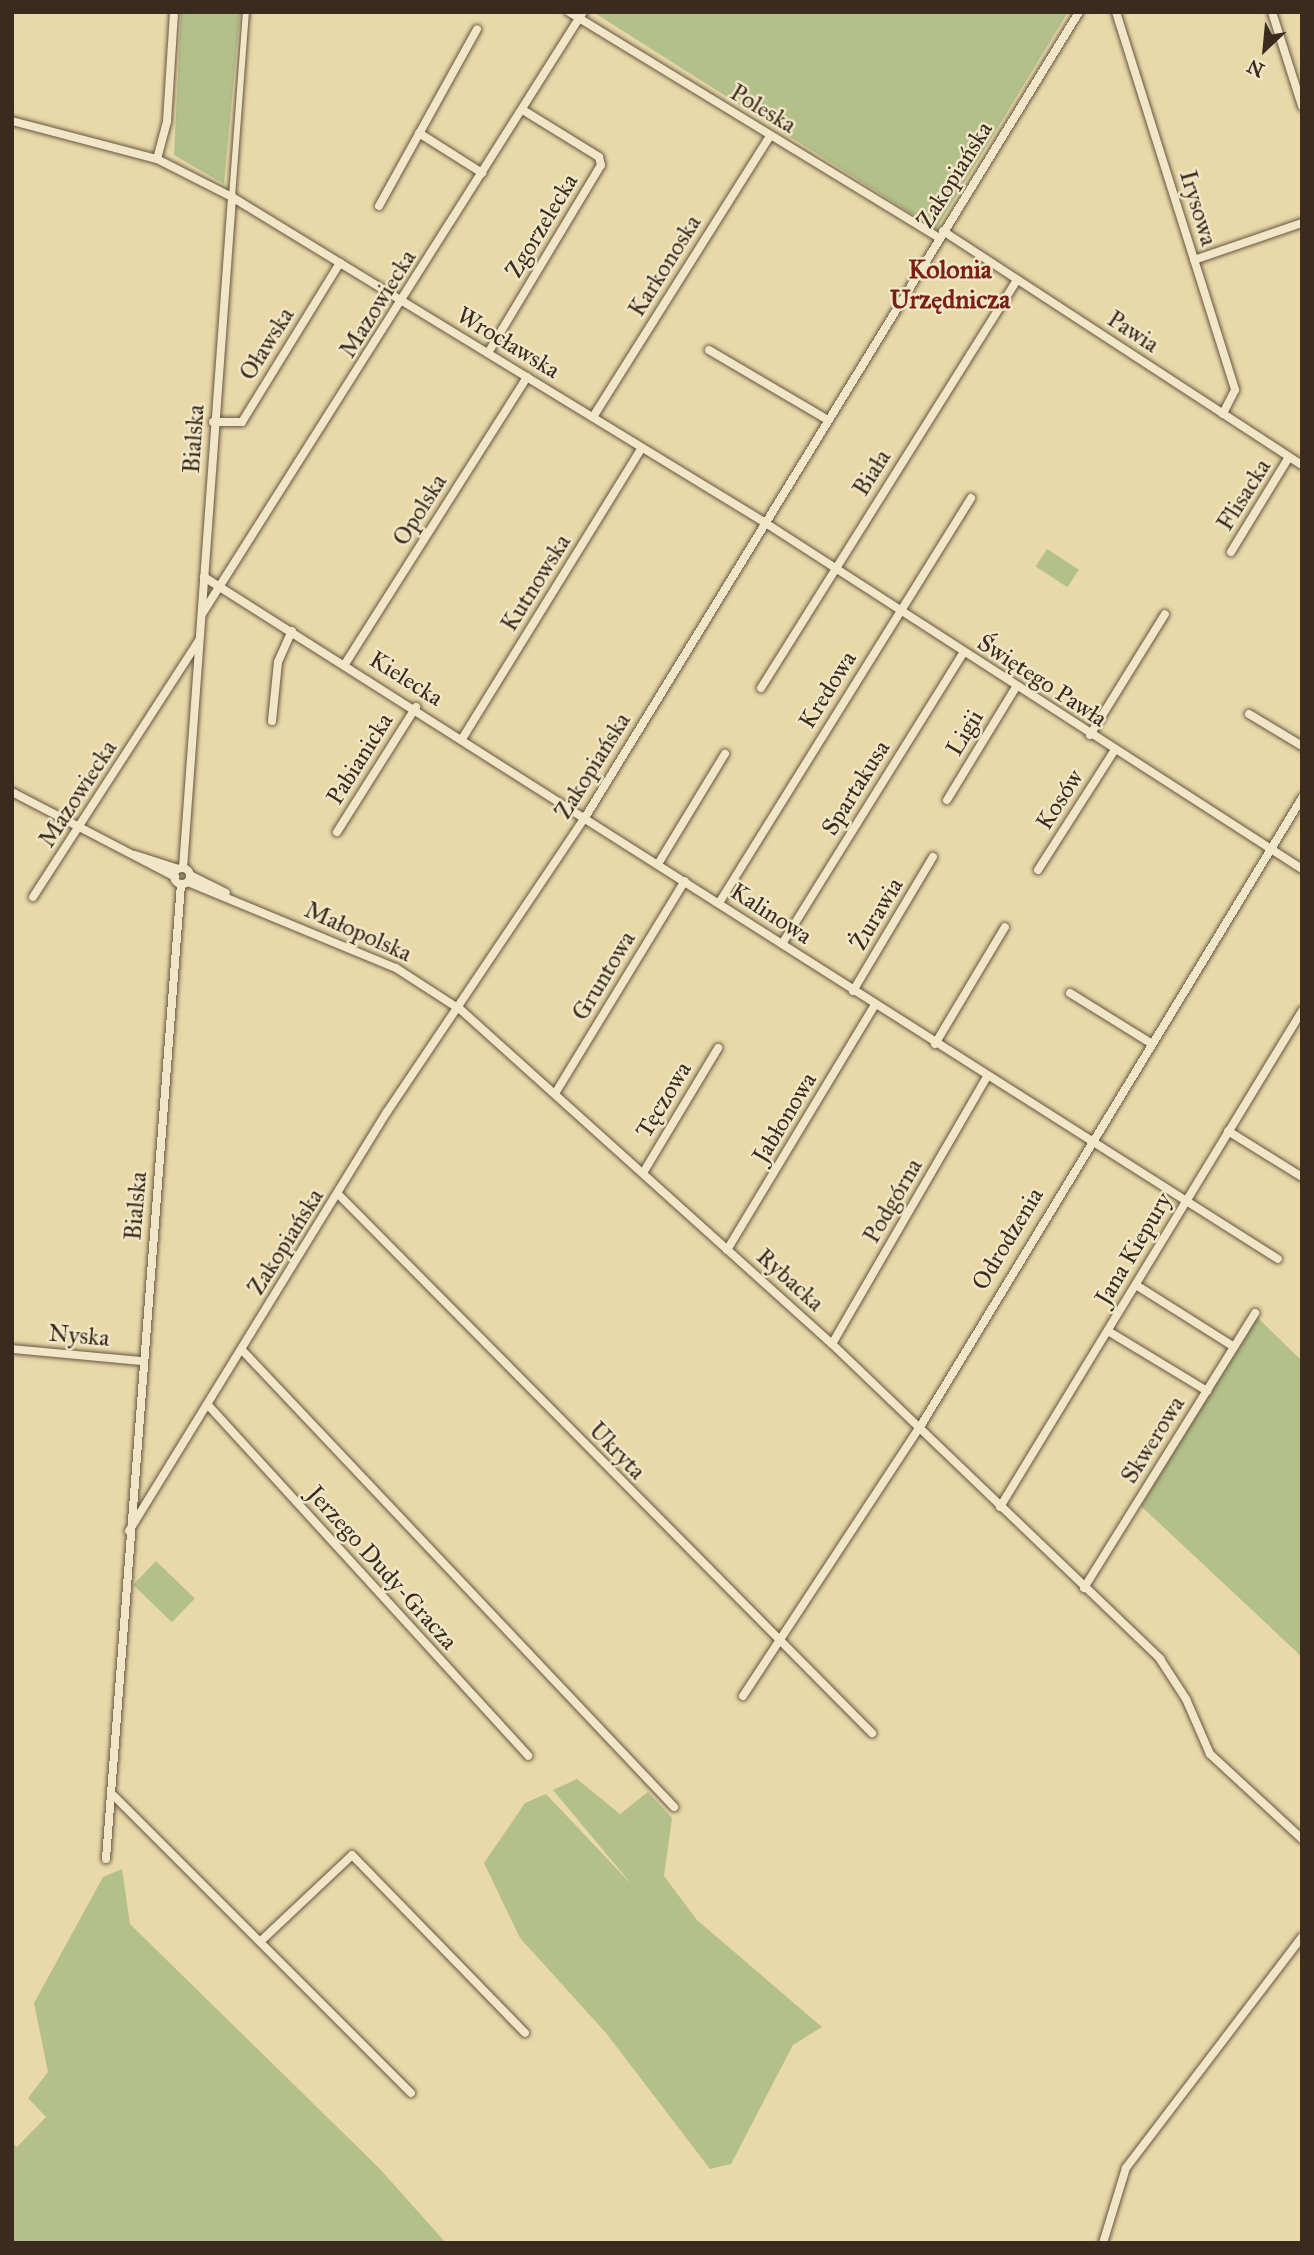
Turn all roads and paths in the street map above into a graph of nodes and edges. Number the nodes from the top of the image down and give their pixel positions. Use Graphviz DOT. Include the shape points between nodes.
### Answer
graph roads {
  1 [pos="174,12"];
  2 [pos="246,12"];
  3 [pos="569,12"];
  4 [pos="1079,12"];
  5 [pos="1116,12"];
  6 [pos="1272,12"];
  7 [pos="581,16"];
  8 [pos="477,29"];
  9 [pos="1302,106"];
  10 [pos="523,110"];
  11 [pos="12,121"];
  12 [pos="419,133"];
  13 [pos="770,136"];
  14 [pos="157,159"];
  15 [pos="482,173"];
  16 [pos="232,197"];
  17 [pos="379,206"];
  18 [pos="1302,223"];
  19 [pos="941,235"];
  20 [pos="1194,260"];
  21 [pos="340,263"];
  22 [pos="1017,279"];
  23 [pos="403,302"];
  24 [pos="709,350"];
  25 [pos="488,354"];
  26 [pos="527,377"];
  27 [pos="1223,414"];
  28 [pos="593,417"];
  29 [pos="828,420"];
  30 [pos="214,422"];
  31 [pos="642,449"];
  32 [pos="1289,457"];
  33 [pos="1302,465"];
  34 [pos="971,498"];
  35 [pos="764,522"];
  36 [pos="1231,552"];
  37 [pos="835,569"];
  38 [pos="204,577"];
  39 [pos="224,587"];
  40 [pos="899,610"];
  41 [pos="202,614"];
  42 [pos="1165,614"];
  43 [pos="292,631"];
  44 [pos="200,639"];
  45 [pos="964,653"];
  46 [pos="345,664"];
  47 [pos="1016,687"];
  48 [pos="761,688"];
  49 [pos="416,707"];
  50 [pos="1249,714"];
  51 [pos="272,722"];
  52 [pos="1090,735"];
  53 [pos="462,739"];
  54 [pos="1302,746"];
  55 [pos="1114,751"];
  56 [pos="725,754"];
  57 [pos="12,792"];
  58 [pos="1302,798"];
  59 [pos="947,800"];
  60 [pos="586,816"];
  61 [pos="79,831"];
  62 [pos="337,832"];
  63 [pos="1269,849"];
  64 [pos="933,857"];
  65 [pos="658,864"];
  66 [pos="1302,869"];
  67 [pos="1038,870"];
  68 [pos="183,876"];
  69 [pos="685,881"];
  70 [pos="33,897"];
  71 [pos="719,903"];
  72 [pos="1005,927"];
  73 [pos="782,944"];
  74 [pos="853,990"];
  75 [pos="1070,993"];
  76 [pos="876,1005"];
  77 [pos="461,1010"];
  78 [pos="1302,1011"];
  79 [pos="1149,1042"];
  80 [pos="935,1044"];
  81 [pos="718,1048"];
  82 [pos="986,1078"];
  83 [pos="556,1092"];
  84 [pos="1228,1131"];
  85 [pos="1088,1142"];
  86 [pos="643,1172"];
  87 [pos="1302,1177"];
  88 [pos="338,1194"];
  89 [pos="1186,1201"];
  90 [pos="727,1250"];
  91 [pos="1278,1259"];
  92 [pos="1136,1284"];
  93 [pos="1255,1313"];
  94 [pos="1108,1331"];
  95 [pos="832,1344"];
  96 [pos="1234,1347"];
  97 [pos="12,1349"];
  98 [pos="242,1350"];
  99 [pos="142,1361"];
  100 [pos="1207,1391"];
  101 [pos="208,1405"];
  102 [pos="920,1427"];
  103 [pos="1000,1507"];
  104 [pos="129,1531"];
  105 [pos="1084,1588"];
  106 [pos="778,1643"];
  107 [pos="743,1696"];
  108 [pos="872,1733"];
  109 [pos="528,1756"];
  110 [pos="114,1796"];
  111 [pos="674,1807"];
  112 [pos="1302,1839"];
  113 [pos="106,1859"];
  114 [pos="1302,1937"];
  115 [pos="263,1939"];
  116 [pos="524,2033"];
  117 [pos="411,2093"];
  118 [pos="1103,2243"];
  1 -- 14 [label="street" via="167,121"];
  2 -- 16 [label="street, Bialska"];
  3 -- 7 [label="street, Poleska"];
  4 -- 19 [label="street, Zakopiańska"];
  5 -- 20 [label="street, Irysowa"];
  6 -- 9 [label="street"];
  7 -- 10 [label="street, Mazowiecka"];
  7 -- 13 [label="street, Poleska"];
  8 -- 12 [label="street"];
  10 -- 15 [label="street, Mazowiecka"];
  10 -- 25 [label="street, Zgorzelecka" via="599,157 601,165"];
  11 -- 14 [label="street, Wrocławska"];
  12 -- 15 [label="street"];
  12 -- 17 [label="street"];
  13 -- 19 [label="street, Poleska"];
  13 -- 28 [label="street, Karkonoska"];
  14 -- 16 [label="street, Wrocławska"];
  15 -- 23 [label="street, Mazowiecka"];
  16 -- 21 [label="street, Wrocławska"];
  16 -- 30 [label="street, Bialska"];
  18 -- 20 [label="street"];
  19 -- 22 [label="street, Pawia"];
  19 -- 29 [label="street, Zakopiańska"];
  20 -- 27 [label="street, Irysowa" via="1235,390"];
  21 -- 23 [label="street, Wrocławska"];
  21 -- 30 [label="street, Oławska" via="242,422"];
  22 -- 27 [label="street, Pawia"];
  22 -- 37 [label="street, Biała"];
  23 -- 25 [label="street, Wrocławska"];
  23 -- 39 [label="street, Mazowiecka"];
  24 -- 29 [label="street"];
  25 -- 26 [label="street, Wrocławska"];
  26 -- 28 [label="street, Wrocławska"];
  26 -- 46 [label="street, Opolska"];
  27 -- 32 [label="street, Pawia"];
  28 -- 31 [label="street, Wrocławska"];
  29 -- 35 [label="street, Zakopiańska"];
  30 -- 38 [label="street, Bialska"];
  31 -- 35 [label="street, Wrocławska"];
  31 -- 53 [label="street, Kutnowska"];
  32 -- 33 [label="street, Pawia"];
  32 -- 36 [label="street, Flisacka"];
  34 -- 40 [label="street, Kredowa"];
  35 -- 37 [label="street, Świętego Pawła"];
  35 -- 60 [label="street, Zakopiańska"];
  37 -- 40 [label="street, Świętego Pawła"];
  37 -- 48 [label="street, Biała"];
  38 -- 39 [label="street, Kielecka"];
  38 -- 41 [label="street, Bialska"];
  39 -- 41 [label="street, Mazowiecka"];
  39 -- 43 [label="street, Kielecka"];
  40 -- 45 [label="street, Świętego Pawła"];
  40 -- 71 [label="street, Kredowa"];
  41 -- 44 [label="street, Bialska"];
  42 -- 52 [label="street"];
  43 -- 46 [label="street, Kielecka"];
  43 -- 51 [label="street" via="278,662"];
  44 -- 61 [label="street, Mazowiecka"];
  44 -- 68 [label="street, Bialska"];
  45 -- 47 [label="street, Świętego Pawła"];
  45 -- 73 [label="street, Spartakusa"];
  46 -- 49 [label="street, Kielecka"];
  47 -- 52 [label="street, Świętego Pawła"];
  47 -- 59 [label="street, Ligii"];
  49 -- 53 [label="street, Kielecka"];
  49 -- 62 [label="street, Pabianicka"];
  50 -- 54 [label="street"];
  52 -- 55 [label="street, Świętego Pawła"];
  53 -- 60 [label="street, Kielecka"];
  55 -- 63 [label="street, Świętego Pawła"];
  55 -- 67 [label="street, Kosów"];
  56 -- 65 [label="street"];
  57 -- 61 [label="street, Małopolska"];
  58 -- 63 [label="street, Odrodzenia"];
  60 -- 65 [label="street, Kalinowa"];
  60 -- 77 [label="street, Zakopiańska"];
  61 -- 68 [label="street, Małopolska"];
  61 -- 70 [label="street, Mazowiecka"];
  63 -- 66 [label="street, Świętego Pawła"];
  63 -- 79 [label="street, Odrodzenia"];
  64 -- 74 [label="street, Żurawia"];
  65 -- 69 [label="street, Kalinowa"];
  68 -- 77 [label="street, Małopolska" via="396,968"];
  68 -- 99 [label="street, Bialska"];
  69 -- 71 [label="street, Kalinowa"];
  69 -- 83 [label="street, Gruntowa"];
  71 -- 73 [label="street, Kalinowa"];
  72 -- 80 [label="street"];
  73 -- 74 [label="street, Kalinowa"];
  74 -- 76 [label="street, Kalinowa"];
  75 -- 79 [label="street"];
  76 -- 80 [label="street, Kalinowa"];
  76 -- 90 [label="street, Jabłonowa"];
  77 -- 83 [label="street, Rybacka"];
  77 -- 88 [label="street, Zakopiańska"];
  78 -- 84 [label="street, Jana Kiepury"];
  79 -- 85 [label="street, Odrodzenia"];
  80 -- 82 [label="street, Kalinowa"];
  81 -- 86 [label="street, Tęczowa"];
  82 -- 85 [label="street, Kalinowa"];
  82 -- 95 [label="street, Podgórna"];
  83 -- 86 [label="street, Rybacka"];
  84 -- 87 [label="street"];
  84 -- 89 [label="street, Jana Kiepury"];
  85 -- 89 [label="street, Kalinowa"];
  85 -- 102 [label="street, Odrodzenia"];
  86 -- 90 [label="street, Rybacka"];
  88 -- 98 [label="street, Zakopiańska"];
  88 -- 106 [label="street, Ukryta"];
  89 -- 91 [label="street, Kalinowa"];
  89 -- 92 [label="street, Jana Kiepury"];
  90 -- 95 [label="street, Rybacka"];
  92 -- 94 [label="street, Jana Kiepury"];
  92 -- 96 [label="street"];
  93 -- 96 [label="street, Skwerowa"];
  94 -- 100 [label="street"];
  94 -- 103 [label="street, Jana Kiepury"];
  95 -- 102 [label="street, Rybacka"];
  96 -- 100 [label="street, Skwerowa"];
  97 -- 99 [label="street, Nyska"];
  98 -- 101 [label="street, Zakopiańska"];
  98 -- 111 [label="street"];
  99 -- 104 [label="street, Bialska"];
  100 -- 105 [label="street, Skwerowa"];
  101 -- 104 [label="street, Zakopiańska"];
  101 -- 109 [label="street, Jerzego Dudy-Gracza"];
  102 -- 103 [label="street, Rybacka"];
  102 -- 106 [label="street, Odrodzenia"];
  103 -- 105 [label="street, Rybacka"];
  104 -- 110 [label="street, Bialska"];
  105 -- 112 [label="street, Rybacka" via="1176,1682 1210,1754"];
  106 -- 107 [label="street, Odrodzenia"];
  106 -- 108 [label="street, Ukryta"];
  110 -- 113 [label="street, Bialska"];
  110 -- 115 [label="street"];
  114 -- 118 [label="street" via="1126,2168"];
  115 -- 116 [label="street" via="352,1855"];
  115 -- 117 [label="street"];
}
